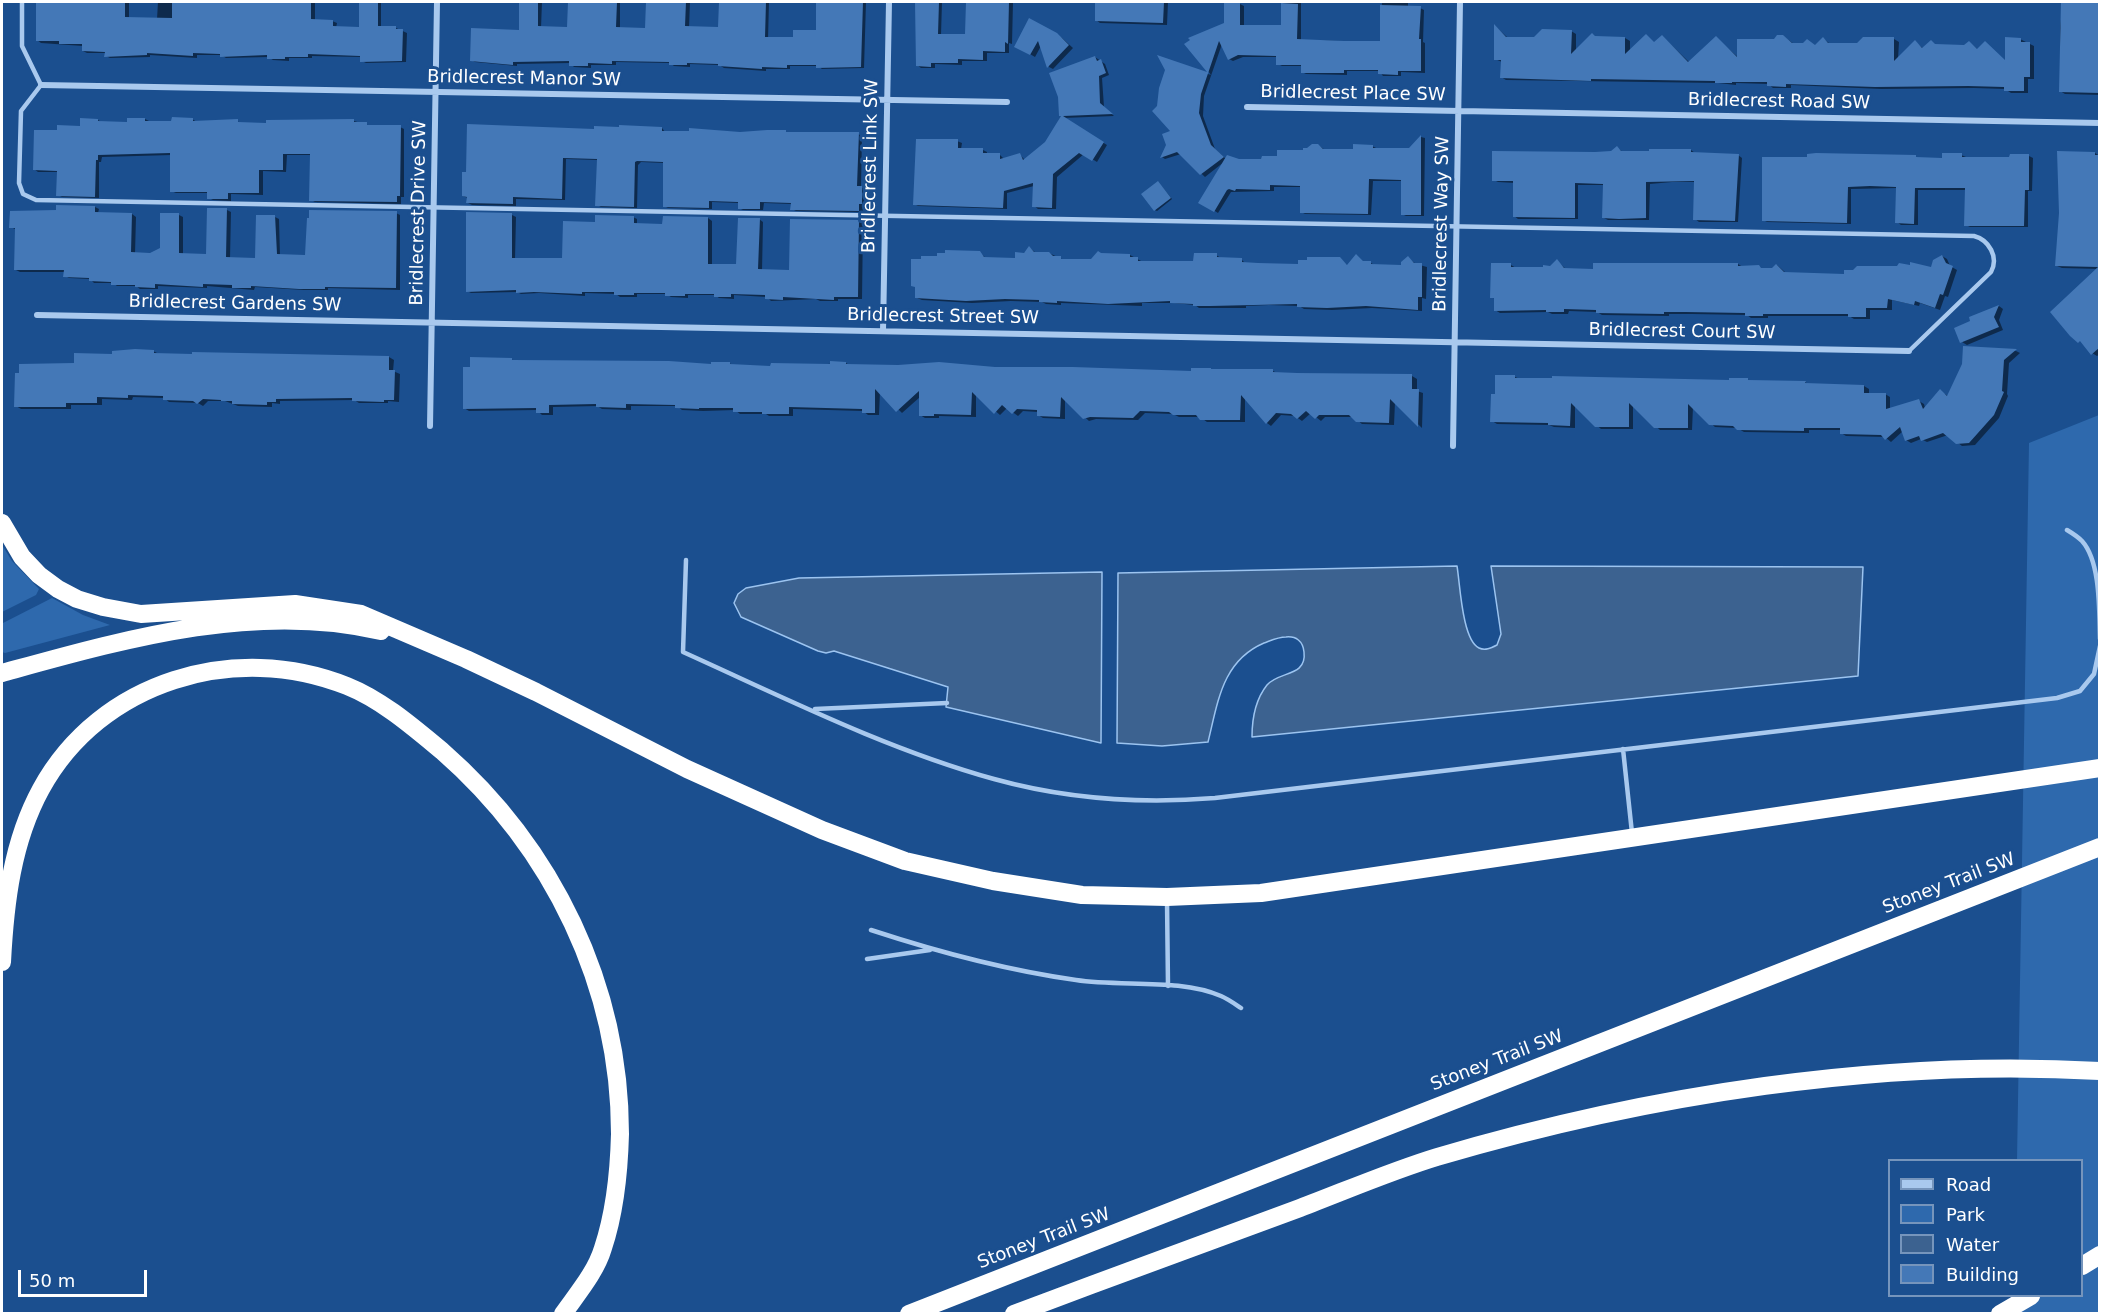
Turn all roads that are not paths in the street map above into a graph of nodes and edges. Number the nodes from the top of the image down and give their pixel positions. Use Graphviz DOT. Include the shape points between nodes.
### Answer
graph roads {
  1 [pos="22,2"];
  2 [pos="437,2"];
  3 [pos="889,2"];
  4 [pos="1460,2"];
  5 [pos="41,85"];
  6 [pos="436,92"];
  7 [pos="887,100"];
  8 [pos="1007,102"];
  9 [pos="1247,107"];
  10 [pos="1458,111"];
  11 [pos="2100,123"];
  12 [pos="434,208"];
  13 [pos="885,216"];
  14 [pos="1457,227"];
  15 [pos="37,315"];
  16 [pos="432,323"];
  17 [pos="883,331"];
  18 [pos="1455,342"];
  19 [pos="1909,351"];
  20 [pos="430,426"];
  21 [pos="1453,446"];
  22 [pos="2,523"];
  23 [pos="2067,530"];
  24 [pos="686,561"];
  25 [pos="2099,588"];
  26 [pos="2100,639"];
  27 [pos="420,641"];
  28 [pos="2100,646"];
  29 [pos="2,673"];
  30 [pos="947,703"];
  31 [pos="812,709"];
  32 [pos="1623,749"];
  33 [pos="2100,768"];
  34 [pos="1632,838"];
  35 [pos="2100,847"];
  36 [pos="1167,897"];
  37 [pos="871,930"];
  38 [pos="932,950"];
  39 [pos="867,959"];
  40 [pos="2,962"];
  41 [pos="1168,986"];
  42 [pos="1241,1008"];
  43 [pos="2100,1071"];
  44 [pos="2100,1255"];
  45 [pos="2083,1265"];
  46 [pos="2029,1297"];
  47 [pos="563,1314"];
  48 [pos="909,1314"];
  49 [pos="1014,1314"];
  50 [pos="2000,1314"];
  1 -- 5 [label="lane" via="22,46"];
  2 -- 6 [label="street, Bridlecrest Drive SW"];
  3 -- 7 [label="street, Bridlecrest Link SW"];
  4 -- 10 [label="street, Bridlecrest Way SW"];
  5 -- 6 [label="street, Bridlecrest Manor SW"];
  5 -- 12 [label="lane" via="21,111 20,188 36,200"];
  6 -- 7 [label="street, Bridlecrest Manor SW"];
  6 -- 12 [label="street, Bridlecrest Drive SW"];
  7 -- 8 [label="street, Bridlecrest Manor SW"];
  7 -- 13 [label="street, Bridlecrest Link SW"];
  9 -- 10 [label="street, Bridlecrest Place SW"];
  10 -- 11 [label="street, Bridlecrest Road SW"];
  10 -- 14 [label="street, Bridlecrest Way SW"];
  12 -- 13 [label="lane"];
  12 -- 16 [label="street, Bridlecrest Drive SW"];
  13 -- 14 [label="lane"];
  13 -- 17 [label="street, Bridlecrest Link SW"];
  14 -- 18 [label="street, Bridlecrest Way SW"];
  14 -- 19 [label="lane" via="1980,238 1990,246 1994,263 1991,272"];
  15 -- 16 [label="street, Bridlecrest Gardens SW"];
  16 -- 17 [label="street, Bridlecrest Street SW"];
  16 -- 20 [label="street, Bridlecrest Drive SW"];
  17 -- 18 [label="street, Bridlecrest Street SW"];
  18 -- 19 [label="street, Bridlecrest Court SW"];
  18 -- 21 [label="street, Bridlecrest Way SW"];
  22 -- 27 [label="highway" via="39,575 77,599 103,607 141,614 295,604 361,614"];
  23 -- 25 [label="lane" via="2089,552"];
  24 -- 31 [label="lane" via="684,652"];
  25 -- 26 [label="lane"];
  27 -- 29 [label="highway" via="360,627 293,621 241,623 99,646"];
  27 -- 36 [label="highway" via="536,692 718,783 822,830 905,861 993,881 1082,895"];
  28 -- 32 [label="lane" via="2094,674 2080,691 2057,698"];
  30 -- 31 [label="lane"];
  31 -- 32 [label="lane" via="881,740 994,779 1120,800 1215,798"];
  32 -- 34 [label="lane"];
  33 -- 34 [label="highway"];
  34 -- 36 [label="highway" via="1261,893"];
  35 -- 48 [label="highway, Stoney Trail SW"];
  36 -- 41 [label="lane"];
  37 -- 38 [label="lane"];
  38 -- 39 [label="lane"];
  38 -- 41 [label="lane" via="1081,981"];
  40 -- 47 [label="highway" via="12,870 36,800 60,757 117,706 183,676 268,668 348,686 384,706 456,764 514,827 578,936 606,1011 618,1085 617,1182 603,1251"];
  41 -- 42 [label="lane" via="1221,996"];
  43 -- 49 [label="highway" via="1982,1070 1844,1077 1690,1097 1569,1122 1434,1158"];
  44 -- 45 [label="highway"];
  46 -- 50 [label="highway"];
}
